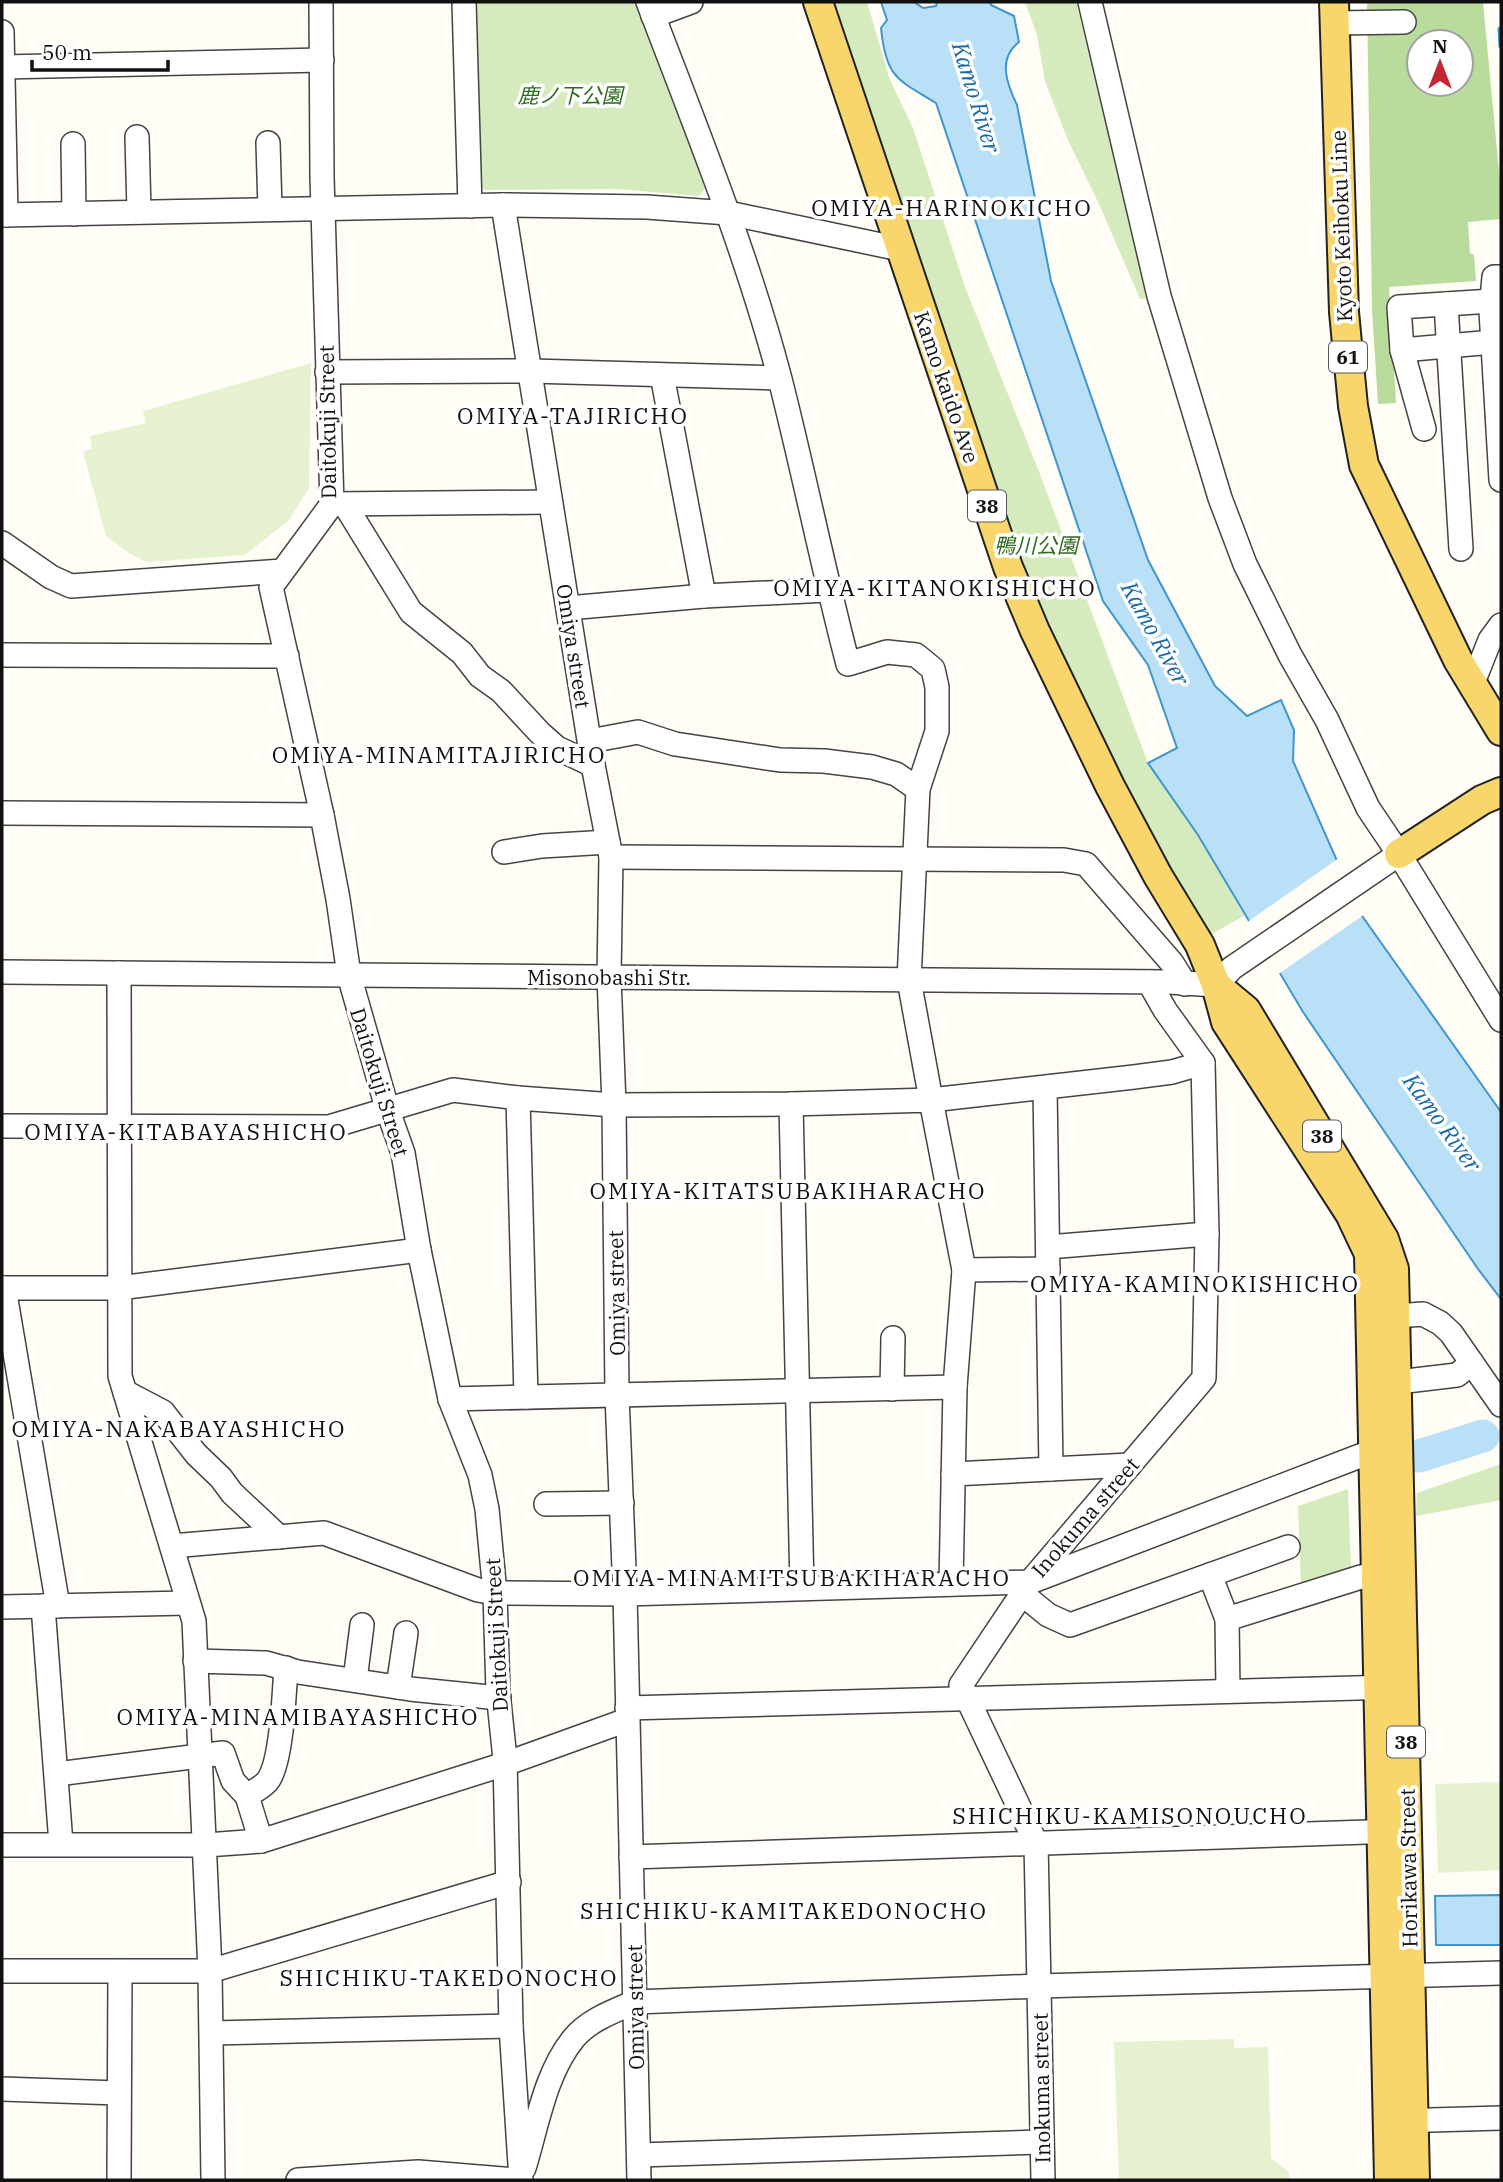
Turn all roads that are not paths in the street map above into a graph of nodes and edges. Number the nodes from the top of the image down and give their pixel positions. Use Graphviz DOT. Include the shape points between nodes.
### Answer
graph roads {
  1 [pos="321,2"];
  2 [pos="464,2"];
  3 [pos="691,2"];
  4 [pos="818,2"];
  5 [pos="1090,2"];
  6 [pos="650,9"];
  7 [pos="1334,13"];
  8 [pos="1404,22"];
  9 [pos="2,32"];
  10 [pos="322,60"];
  11 [pos="2,67"];
  12 [pos="138,137"];
  13 [pos="268,143"];
  14 [pos="73,144"];
  15 [pos="503,205"];
  16 [pos="470,206"];
  17 [pos="323,208"];
  18 [pos="270,209"];
  19 [pos="139,212"];
  20 [pos="728,213"];
  21 [pos="74,214"];
  22 [pos="4,215"];
  23 [pos="900,250"];
  24 [pos="1501,277"];
  25 [pos="1492,301"];
  26 [pos="1446,304"];
  27 [pos="1493,342"];
  28 [pos="1447,346"];
  29 [pos="1402,350"];
  30 [pos="531,371"];
  31 [pos="327,372"];
  32 [pos="662,375"];
  33 [pos="779,378"];
  34 [pos="1424,429"];
  35 [pos="1501,480"];
  36 [pos="550,502"];
  37 [pos="338,504"];
  38 [pos="2,543"];
  39 [pos="1461,549"];
  40 [pos="282,571"];
  41 [pos="828,590"];
  42 [pos="704,596"];
  43 [pos="568,608"];
  44 [pos="1501,625"];
  45 [pos="2,655"];
  46 [pos="287,656"];
  47 [pos="1472,685"];
  48 [pos="1498,721"];
  49 [pos="590,741"];
  50 [pos="593,765"];
  51 [pos="918,789"];
  52 [pos="1495,792"];
  53 [pos="2,813"];
  54 [pos="322,814"];
  55 [pos="610,850"];
  56 [pos="504,852"];
  57 [pos="1394,857"];
  58 [pos="915,860"];
  59 [pos="2,972"];
  60 [pos="119,973"];
  61 [pos="349,975"];
  62 [pos="609,977"];
  63 [pos="1224,977"];
  64 [pos="909,980"];
  65 [pos="1149,982"];
  66 [pos="1185,984"];
  67 [pos="1501,1020"];
  68 [pos="1203,1063"];
  69 [pos="1045,1088"];
  70 [pos="518,1098"];
  71 [pos="931,1100"];
  72 [pos="791,1104"];
  73 [pos="614,1105"];
  74 [pos="387,1108"];
  75 [pos="2,1126"];
  76 [pos="119,1127"];
  77 [pos="1207,1234"];
  78 [pos="419,1250"];
  79 [pos="1048,1258"];
  80 [pos="964,1270"];
  81 [pos="3,1288"];
  82 [pos="119,1288"];
  83 [pos="1388,1309"];
  84 [pos="893,1338"];
  85 [pos="1472,1363"];
  86 [pos="1398,1382"];
  87 [pos="955,1387"];
  88 [pos="1501,1387"];
  89 [pos="892,1389"];
  90 [pos="797,1391"];
  91 [pos="125,1392"];
  92 [pos="617,1395"];
  93 [pos="526,1397"];
  94 [pos="450,1399"];
  95 [pos="1501,1405"];
  96 [pos="1373,1451"];
  97 [pos="1130,1465"];
  98 [pos="1051,1469"];
  99 [pos="953,1474"];
  100 [pos="622,1503"];
  101 [pos="546,1504"];
  102 [pos="279,1537"];
  103 [pos="172,1546"];
  104 [pos="1288,1546"];
  105 [pos="1388,1573"];
  106 [pos="1210,1575"];
  107 [pos="951,1584"];
  108 [pos="1025,1587"];
  109 [pos="802,1588"];
  110 [pos="495,1592"];
  111 [pos="625,1594"];
  112 [pos="187,1603"];
  113 [pos="50,1606"];
  114 [pos="2,1607"];
  115 [pos="1227,1619"];
  116 [pos="362,1625"];
  117 [pos="406,1633"];
  118 [pos="195,1661"];
  119 [pos="286,1668"];
  120 [pos="355,1680"];
  121 [pos="398,1687"];
  122 [pos="1392,1687"];
  123 [pos="1228,1691"];
  124 [pos="499,1698"];
  125 [pos="968,1699"];
  126 [pos="627,1714"];
  127 [pos="199,1757"];
  128 [pos="505,1764"];
  129 [pos="57,1774"];
  130 [pos="247,1796"];
  131 [pos="1394,1831"];
  132 [pos="261,1841"];
  133 [pos="1036,1843"];
  134 [pos="61,1844"];
  135 [pos="2,1845"];
  136 [pos="206,1846"];
  137 [pos="631,1857"];
  138 [pos="509,1882"];
  139 [pos="2,1971"];
  140 [pos="210,1971"];
  141 [pos="120,1972"];
  142 [pos="1501,1973"];
  143 [pos="1398,1976"];
  144 [pos="1039,1986"];
  145 [pos="635,2002"];
  146 [pos="511,2026"];
  147 [pos="212,2033"];
  148 [pos="2,2089"];
  149 [pos="118,2093"];
  150 [pos="1501,2118"];
  151 [pos="1401,2121"];
  152 [pos="1042,2142"];
  153 [pos="639,2155"];
  154 [pos="119,2180"];
  155 [pos="213,2180"];
  156 [pos="298,2180"];
  157 [pos="519,2180"];
  158 [pos="639,2180"];
  159 [pos="1043,2180"];
  160 [pos="1389,2180"];
  161 [pos="1415,2180"];
  1 -- 10 [label="street, Daitokuji Street"];
  2 -- 16 [label="street"];
  3 -- 6 [label="street"];
  4 -- 23 [label="main road, Kamo kaido Ave / 38"];
  5 -- 57 [label="street" via="1159,296 1220,498 1245,564"];
  6 -- 20 [label="street"];
  7 -- 8 [label="street"];
  7 -- 47 [label="main road, Kyoto Keihoku Line / 61" via="1344,312 1364,465"];
  9 -- 11 [label="street"];
  10 -- 11 [label="street"];
  10 -- 17 [label="street, Daitokuji Street"];
  11 -- 22 [label="street"];
  12 -- 19 [label="street"];
  13 -- 18 [label="street"];
  14 -- 21 [label="street"];
  15 -- 16 [label="street"];
  15 -- 20 [label="street"];
  15 -- 30 [label="street, Omiya street"];
  16 -- 17 [label="street"];
  17 -- 18 [label="street"];
  17 -- 31 [label="street, Daitokuji Street"];
  18 -- 19 [label="street"];
  19 -- 21 [label="street"];
  20 -- 23 [label="street"];
  20 -- 33 [label="street"];
  21 -- 22 [label="street"];
  23 -- 63 [label="main road, Kamo kaido Ave / 38" via="1008,567 1035,631 1158,876"];
  24 -- 25 [label="street" via="1494,277"];
  25 -- 26 [label="street"];
  25 -- 27 [label="street"];
  26 -- 28 [label="street"];
  26 -- 29 [label="street" via="1399,307"];
  27 -- 28 [label="street"];
  27 -- 35 [label="street"];
  28 -- 29 [label="street"];
  28 -- 39 [label="street"];
  29 -- 34 [label="street"];
  30 -- 31 [label="street"];
  30 -- 32 [label="street"];
  30 -- 36 [label="street, Omiya street"];
  31 -- 37 [label="street, Daitokuji Street"];
  32 -- 33 [label="street"];
  32 -- 42 [label="street"];
  33 -- 41 [label="street"];
  36 -- 37 [label="street"];
  36 -- 43 [label="street, Omiya street"];
  37 -- 40 [label="street, Daitokuji Street"];
  37 -- 50 [label="street" via="411,612 462,653 480,676 557,748"];
  38 -- 40 [label="street" via="71,586"];
  40 -- 46 [label="street, Daitokuji Street" via="271,587"];
  41 -- 42 [label="street"];
  41 -- 51 [label="street" via="848,664 887,652 916,655 933,669 937,731"];
  42 -- 43 [label="street"];
  43 -- 49 [label="street, Omiya street"];
  44 -- 47 [label="street"];
  45 -- 46 [label="street"];
  46 -- 54 [label="street, Daitokuji Street"];
  47 -- 48 [label="main road, Kyoto Keihoku Line / 61"];
  49 -- 50 [label="street, Omiya street"];
  49 -- 51 [label="street" via="638,732 675,744 780,760 872,767 895,774"];
  50 -- 55 [label="street, Omiya street"];
  51 -- 58 [label="street"];
  52 -- 57 [label="main road"];
  53 -- 54 [label="street"];
  54 -- 61 [label="street, Daitokuji Street"];
  55 -- 56 [label="street" via="542,846"];
  55 -- 58 [label="street"];
  55 -- 62 [label="street, Omiya street"];
  57 -- 63 [label="street"];
  57 -- 67 [label="street"];
  58 -- 64 [label="street"];
  58 -- 66 [label="street" via="1086,864"];
  59 -- 60 [label="street, Misonobashi Str."];
  60 -- 61 [label="street, Misonobashi Str."];
  60 -- 76 [label="street"];
  61 -- 62 [label="street, Misonobashi Str."];
  61 -- 74 [label="street, Daitokuji Street"];
  62 -- 64 [label="street, Misonobashi Str."];
  62 -- 73 [label="street, Omiya street"];
  63 -- 66 [label="street, Misonobashi Str."];
  63 -- 83 [label="main road, Kamo kaido Ave / 38" via="1226,1022 1355,1224"];
  64 -- 65 [label="street, Misonobashi Str."];
  64 -- 71 [label="street"];
  65 -- 66 [label="street, Misonobashi Str."];
  65 -- 68 [label="street"];
  68 -- 69 [label="street" via="1172,1072"];
  68 -- 77 [label="street, Inokuma street"];
  69 -- 71 [label="street"];
  69 -- 79 [label="street"];
  70 -- 73 [label="street"];
  70 -- 74 [label="street" via="453,1090"];
  70 -- 93 [label="street"];
  71 -- 72 [label="street"];
  71 -- 80 [label="street"];
  72 -- 73 [label="street"];
  72 -- 90 [label="street"];
  73 -- 92 [label="street, Omiya street"];
  74 -- 76 [label="street" via="329,1127"];
  74 -- 78 [label="street, Daitokuji Street" via="403,1153"];
  75 -- 76 [label="street"];
  76 -- 82 [label="street"];
  77 -- 79 [label="street"];
  77 -- 97 [label="street, Inokuma street" via="1205,1378"];
  78 -- 82 [label="street"];
  78 -- 94 [label="street, Daitokuji Street"];
  79 -- 80 [label="street"];
  79 -- 98 [label="street"];
  80 -- 87 [label="street"];
  81 -- 82 [label="street"];
  81 -- 113 [label="street"];
  82 -- 91 [label="street" via="120,1376"];
  83 -- 85 [label="street" via="1423,1314 1440,1322"];
  83 -- 86 [label="main road, Horikawa Street / 38"];
  83 -- 88 [label="street" via="1424,1304 1445,1314"];
  83 -- 96 [label="main road, Horikawa Street / 38"];
  84 -- 89 [label="street"];
  85 -- 86 [label="street" via="1457,1375"];
  85 -- 95 [label="street"];
  86 -- 105 [label="main road, Horikawa Street / 38"];
  87 -- 89 [label="street"];
  87 -- 99 [label="street"];
  89 -- 90 [label="street"];
  90 -- 92 [label="street"];
  90 -- 109 [label="street"];
  91 -- 102 [label="street" via="163,1412 232,1493"];
  91 -- 103 [label="street"];
  92 -- 93 [label="street"];
  92 -- 100 [label="street, Omiya street"];
  93 -- 94 [label="street"];
  94 -- 110 [label="street, Daitokuji Street" via="480,1475"];
  96 -- 105 [label="main road, Horikawa Street / 38"];
  96 -- 108 [label="street"];
  97 -- 98 [label="street"];
  97 -- 108 [label="street, Inokuma street"];
  98 -- 99 [label="street"];
  99 -- 107 [label="street"];
  100 -- 101 [label="street"];
  100 -- 111 [label="street, Omiya street"];
  102 -- 103 [label="street"];
  102 -- 110 [label="street" via="324,1533 478,1590"];
  103 -- 112 [label="street"];
  104 -- 106 [label="street"];
  105 -- 115 [label="street"];
  105 -- 122 [label="main road, Horikawa Street / 38"];
  106 -- 108 [label="street" via="1070,1625 1048,1615"];
  106 -- 115 [label="street"];
  107 -- 108 [label="street"];
  107 -- 109 [label="street"];
  108 -- 125 [label="street, Inokuma street" via="961,1685"];
  109 -- 111 [label="street"];
  110 -- 111 [label="street"];
  110 -- 124 [label="street, Daitokuji Street"];
  111 -- 126 [label="street, Omiya street"];
  112 -- 113 [label="street"];
  112 -- 118 [label="street" via="194,1622"];
  113 -- 114 [label="street"];
  113 -- 129 [label="street"];
  115 -- 123 [label="street"];
  116 -- 120 [label="street"];
  117 -- 121 [label="street"];
  118 -- 119 [label="street"];
  118 -- 127 [label="street"];
  119 -- 120 [label="street"];
  119 -- 130 [label="street" via="273,1769 269,1781"];
  120 -- 121 [label="street"];
  121 -- 124 [label="street"];
  122 -- 123 [label="street"];
  122 -- 131 [label="main road, Horikawa Street / 38"];
  123 -- 125 [label="street"];
  124 -- 128 [label="street, Daitokuji Street"];
  125 -- 126 [label="street"];
  125 -- 133 [label="street, Inokuma street"];
  126 -- 128 [label="street"];
  126 -- 137 [label="street, Omiya street"];
  127 -- 129 [label="street"];
  127 -- 130 [label="street" via="223,1753 233,1781"];
  127 -- 136 [label="street"];
  128 -- 132 [label="street"];
  128 -- 138 [label="street, Daitokuji Street"];
  129 -- 134 [label="street"];
  130 -- 132 [label="street"];
  131 -- 133 [label="street"];
  131 -- 143 [label="main road, Horikawa Street / 38"];
  132 -- 136 [label="street"];
  133 -- 137 [label="street"];
  133 -- 144 [label="street, Inokuma street"];
  134 -- 135 [label="street"];
  134 -- 136 [label="street"];
  136 -- 140 [label="street"];
  137 -- 145 [label="street, Omiya street"];
  138 -- 140 [label="street"];
  138 -- 146 [label="street, Daitokuji Street"];
  139 -- 141 [label="street"];
  140 -- 141 [label="street"];
  140 -- 147 [label="street"];
  141 -- 149 [label="street"];
  142 -- 143 [label="street"];
  143 -- 144 [label="street"];
  143 -- 151 [label="main road, Horikawa Street / 38"];
  144 -- 145 [label="street"];
  144 -- 152 [label="street, Inokuma street"];
  145 -- 153 [label="street, Omiya street"];
  145 -- 157 [label="street" via="594,2021 575,2037 547,2092"];
  146 -- 147 [label="street"];
  146 -- 157 [label="street, Daitokuji Street"];
  147 -- 155 [label="street"];
  148 -- 149 [label="street"];
  149 -- 154 [label="street"];
  150 -- 151 [label="street"];
  151 -- 160 [label="main road, Horikawa Street / 38"];
  151 -- 161 [label="main road, Horikawa Street / 38"];
  152 -- 153 [label="street"];
  152 -- 159 [label="street, Inokuma street"];
  153 -- 158 [label="street, Omiya street"];
  156 -- 157 [label="street" via="418,2172"];
}
